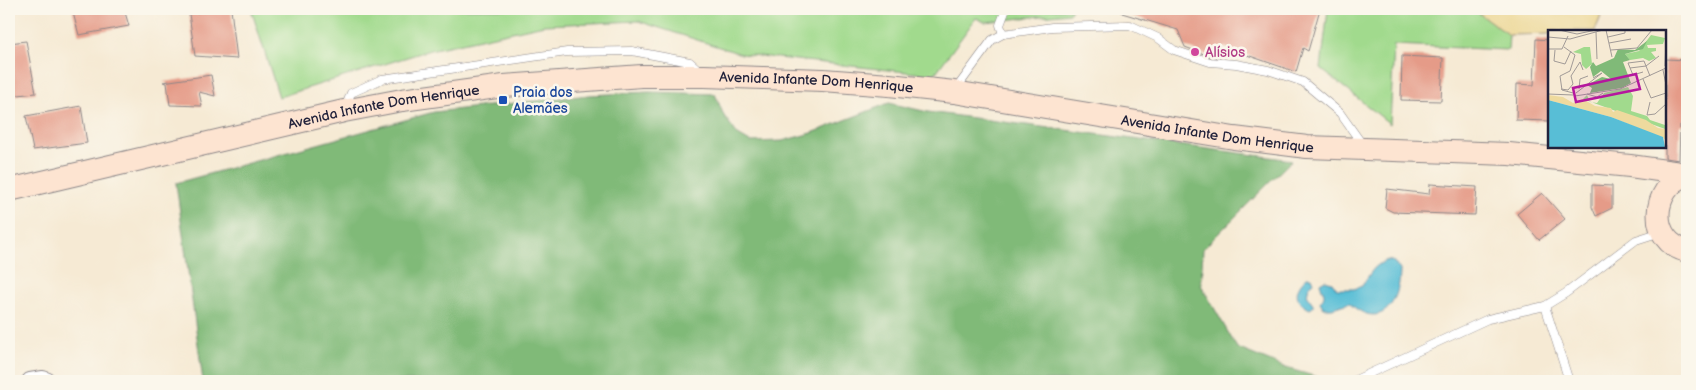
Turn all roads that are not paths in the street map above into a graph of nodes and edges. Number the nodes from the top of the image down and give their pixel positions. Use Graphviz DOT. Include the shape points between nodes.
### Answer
graph roads {
  1 [pos="1006,9"];
  2 [pos="1003,34"];
  3 [pos="954,92"];
  4 [pos="1366,150"];
  5 [pos="1630,166"];
  6 [pos="1687,175"];
  7 [pos="9,190"];
  8 [pos="1663,194"];
  9 [pos="1663,232"];
  10 [pos="1687,251"];
  11 [pos="1545,306"];
  12 [pos="30,381"];
  13 [pos="48,381"];
  14 [pos="1353,381"];
  15 [pos="1569,381"];
  1 -- 2 [label="lane" via="1000,25"];
  2 -- 3 [label="lane" via="992,40"];
  2 -- 4 [label="lane" via="1052,27 1130,25 1158,38 1174,50 1210,62 1268,70 1302,82 1340,113"];
  3 -- 4 [label="street, Avenida Infante Dom Henrique" via="1234,138"];
  3 -- 7 [label="street, Avenida Infante Dom Henrique" via="832,81 704,76 642,76 504,86 344,111"];
  4 -- 5 [label="street, Avenida Infante Dom Henrique" via="1509,154"];
  5 -- 6 [label="street, Avenida Infante Dom Henrique"];
  5 -- 8 [label="street, Avenida Infante Dom Henrique" via="1651,180"];
  6 -- 8 [label="street" via="1670,185"];
  8 -- 9 [label="street" via="1658,206 1658,220"];
  9 -- 10 [label="street" via="1671,243"];
  9 -- 11 [label="lane" via="1636,240"];
  11 -- 14 [label="lane" via="1488,319"];
  11 -- 15 [label="lane"];
  12 -- 13 [label="street"];
}
